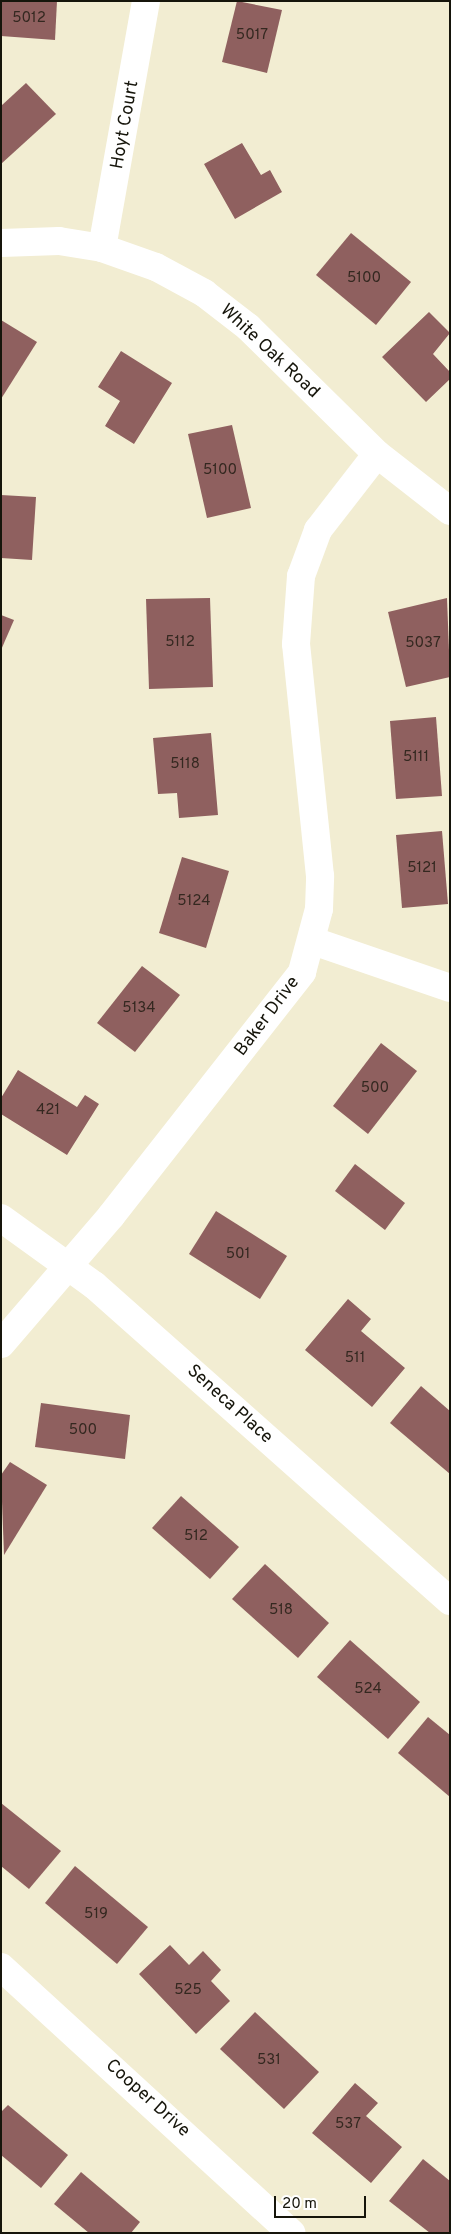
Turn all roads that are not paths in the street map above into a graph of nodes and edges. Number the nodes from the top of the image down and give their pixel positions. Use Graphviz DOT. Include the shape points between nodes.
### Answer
graph roads {
  1 [pos="146,1"];
  2 [pos="1,243"];
  3 [pos="102,248"];
  4 [pos="377,454"];
  5 [pos="450,511"];
  6 [pos="313,941"];
  7 [pos="450,988"];
  8 [pos="1,1218"];
  9 [pos="69,1266"];
  10 [pos="1,1344"];
  11 [pos="450,1601"];
  12 [pos="1,1967"];
  13 [pos="291,2233"];
  1 -- 3 [label="street, Hoyt Court"];
  2 -- 3 [label="street, White Oak Road" via="59,241"];
  3 -- 4 [label="street, White Oak Road" via="156,267 204,293 248,327"];
  4 -- 5 [label="street, White Oak Road"];
  4 -- 6 [label="street, Baker Drive" via="318,530 301,576 296,644 320,876"];
  6 -- 7 [label="street"];
  6 -- 9 [label="street, Baker Drive" via="302,972 284,1001"];
  8 -- 9 [label="street, Seneca Place"];
  9 -- 10 [label="street, Baker Drive"];
  9 -- 11 [label="street, Seneca Place"];
  12 -- 13 [label="street, Cooper Drive"];
}
